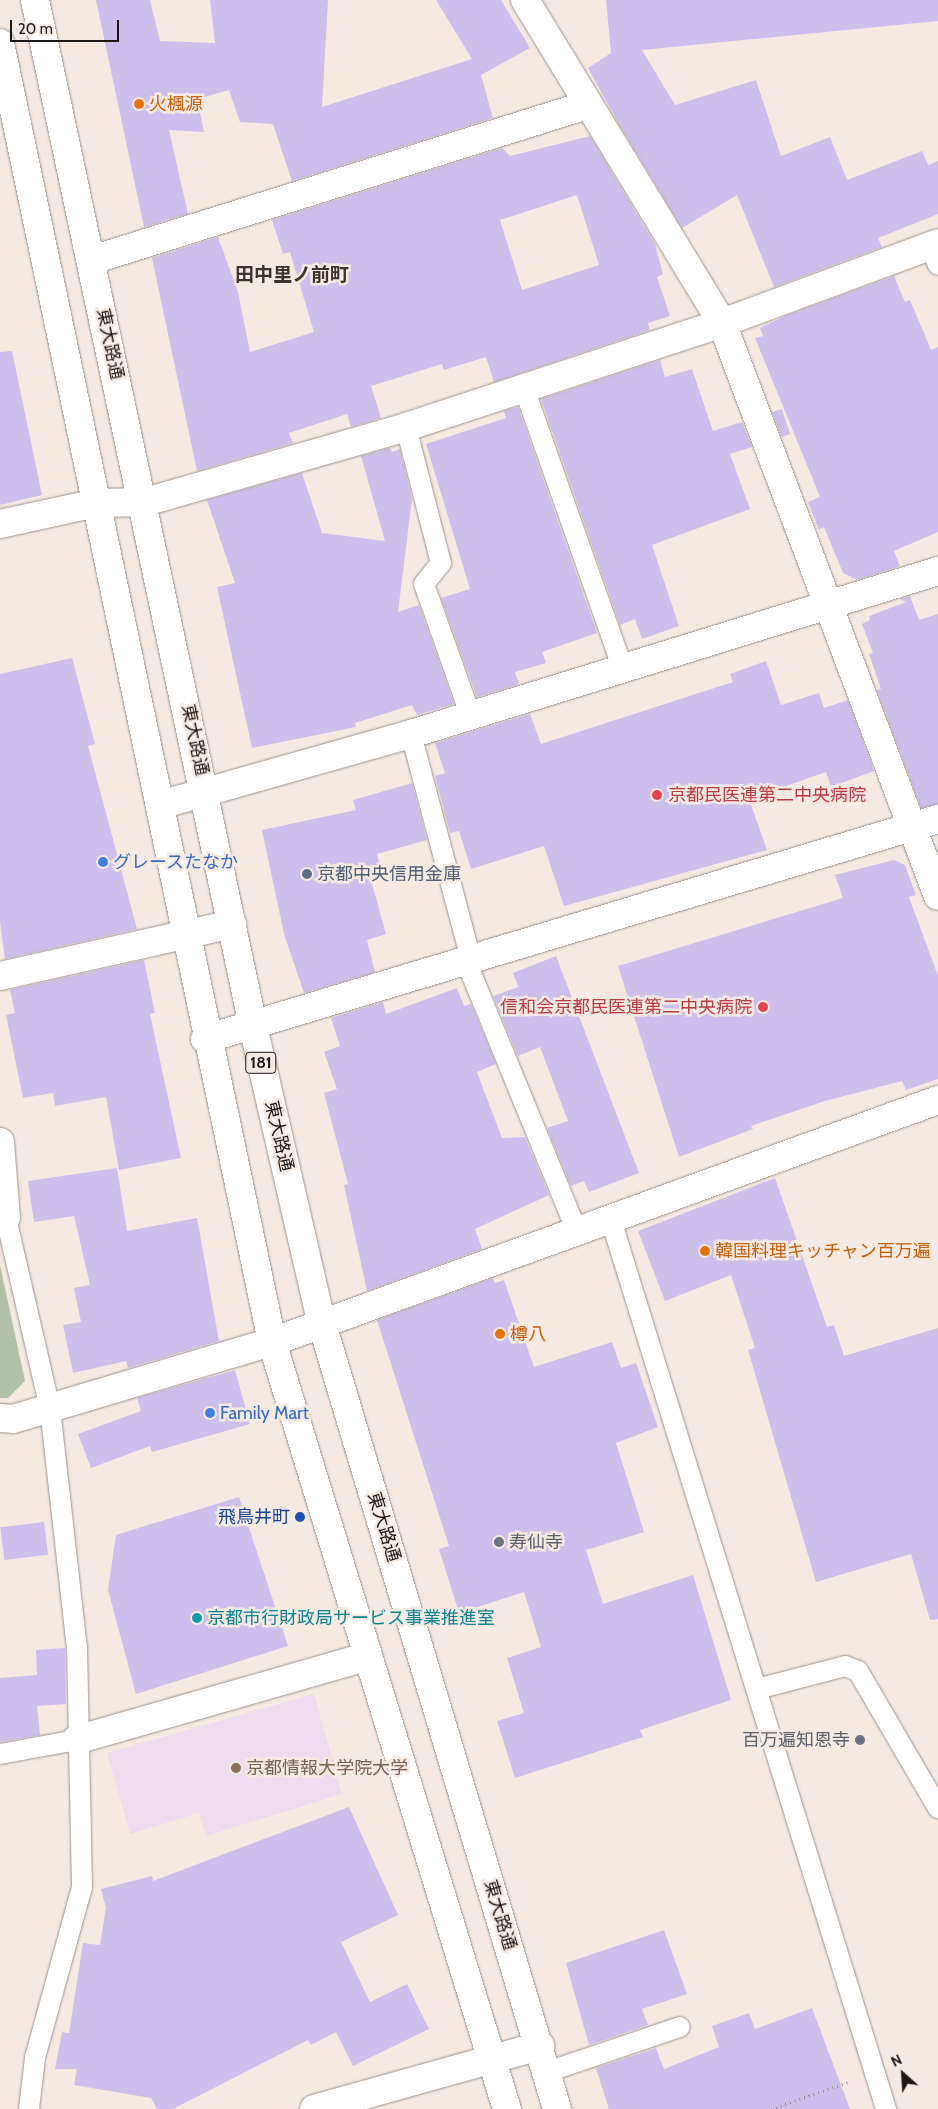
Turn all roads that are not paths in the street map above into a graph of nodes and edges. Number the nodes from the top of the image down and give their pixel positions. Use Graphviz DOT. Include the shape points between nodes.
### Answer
graph roads {
  1 [pos="35,0"];
  2 [pos="525,0"];
  3 [pos="0,43"];
  4 [pos="586,105"];
  5 [pos="936,251"];
  6 [pos="92,260"];
  7 [pos="722,323"];
  8 [pos="524,388"];
  9 [pos="406,427"];
  10 [pos="145,502"];
  11 [pos="96,503"];
  12 [pos="0,524"];
  13 [pos="938,571"];
  14 [pos="831,605"];
  15 [pos="622,667"];
  16 [pos="470,714"];
  17 [pos="412,734"];
  18 [pos="206,793"];
  19 [pos="160,804"];
  20 [pos="938,819"];
  21 [pos="912,828"];
  22 [pos="938,896"];
  23 [pos="232,924"];
  24 [pos="184,934"];
  25 [pos="468,960"];
  26 [pos="0,976"];
  27 [pos="253,1026"];
  28 [pos="205,1039"];
  29 [pos="938,1100"];
  30 [pos="0,1142"];
  31 [pos="6,1218"];
  32 [pos="612,1220"];
  33 [pos="577,1232"];
  34 [pos="322,1324"];
  35 [pos="272,1342"];
  36 [pos="50,1408"];
  37 [pos="0,1418"];
  38 [pos="368,1656"];
  39 [pos="756,1689"];
  40 [pos="76,1740"];
  41 [pos="0,1754"];
  42 [pos="938,1808"];
  43 [pos="680,2027"];
  44 [pos="540,2046"];
  45 [pos="495,2061"];
  46 [pos="547,2072"];
  47 [pos="29,2109"];
  48 [pos="314,2109"];
  49 [pos="507,2109"];
  50 [pos="557,2109"];
  51 [pos="886,2109"];
  1 -- 6 [label="street, 東大路通 / 181"];
  2 -- 4 [label="street"];
  3 -- 11 [label="street"];
  4 -- 6 [label="street"];
  4 -- 7 [label="street"];
  5 -- 7 [label="street"];
  6 -- 10 [label="street, 東大路通 / 181"];
  7 -- 8 [label="street"];
  7 -- 14 [label="street"];
  8 -- 9 [label="street"];
  8 -- 15 [label="lane"];
  9 -- 10 [label="street"];
  9 -- 16 [label="lane" via="441,563 424,584"];
  10 -- 11 [label="street"];
  10 -- 18 [label="street, 東大路通 / 181"];
  11 -- 12 [label="street"];
  11 -- 19 [label="street"];
  13 -- 14 [label="street"];
  14 -- 15 [label="street"];
  14 -- 21 [label="street"];
  15 -- 16 [label="street"];
  16 -- 17 [label="street"];
  17 -- 18 [label="street"];
  17 -- 25 [label="lane"];
  18 -- 19 [label="street"];
  18 -- 23 [label="street, 東大路通 / 181"];
  19 -- 24 [label="street"];
  20 -- 21 [label="street"];
  21 -- 22 [label="street"];
  21 -- 25 [label="street"];
  23 -- 24 [label="street"];
  23 -- 27 [label="street, 東大路通 / 181"];
  24 -- 26 [label="street"];
  24 -- 28 [label="street"];
  25 -- 27 [label="street"];
  25 -- 33 [label="lane"];
  27 -- 28 [label="street"];
  27 -- 34 [label="street, 東大路通 / 181"];
  28 -- 35 [label="street"];
  29 -- 32 [label="street"];
  30 -- 31 [label="street"];
  31 -- 36 [label="lane"];
  32 -- 33 [label="street"];
  32 -- 39 [label="lane"];
  33 -- 34 [label="street"];
  34 -- 35 [label="street"];
  34 -- 44 [label="street, 東大路通 / 181"];
  35 -- 36 [label="street"];
  35 -- 38 [label="street"];
  36 -- 37 [label="street"];
  36 -- 40 [label="lane" via="77,1647"];
  38 -- 40 [label="street"];
  38 -- 45 [label="street"];
  39 -- 42 [label="lane" via="845,1666 858,1671"];
  39 -- 51 [label="lane"];
  40 -- 41 [label="lane"];
  40 -- 47 [label="lane" via="82,1887 35,2058"];
  43 -- 46 [label="lane"];
  44 -- 45 [label="street"];
  44 -- 46 [label="street, 東大路通 / 181"];
  45 -- 48 [label="street"];
  45 -- 49 [label="street"];
  46 -- 50 [label="street, 東大路通 / 181"];
}
